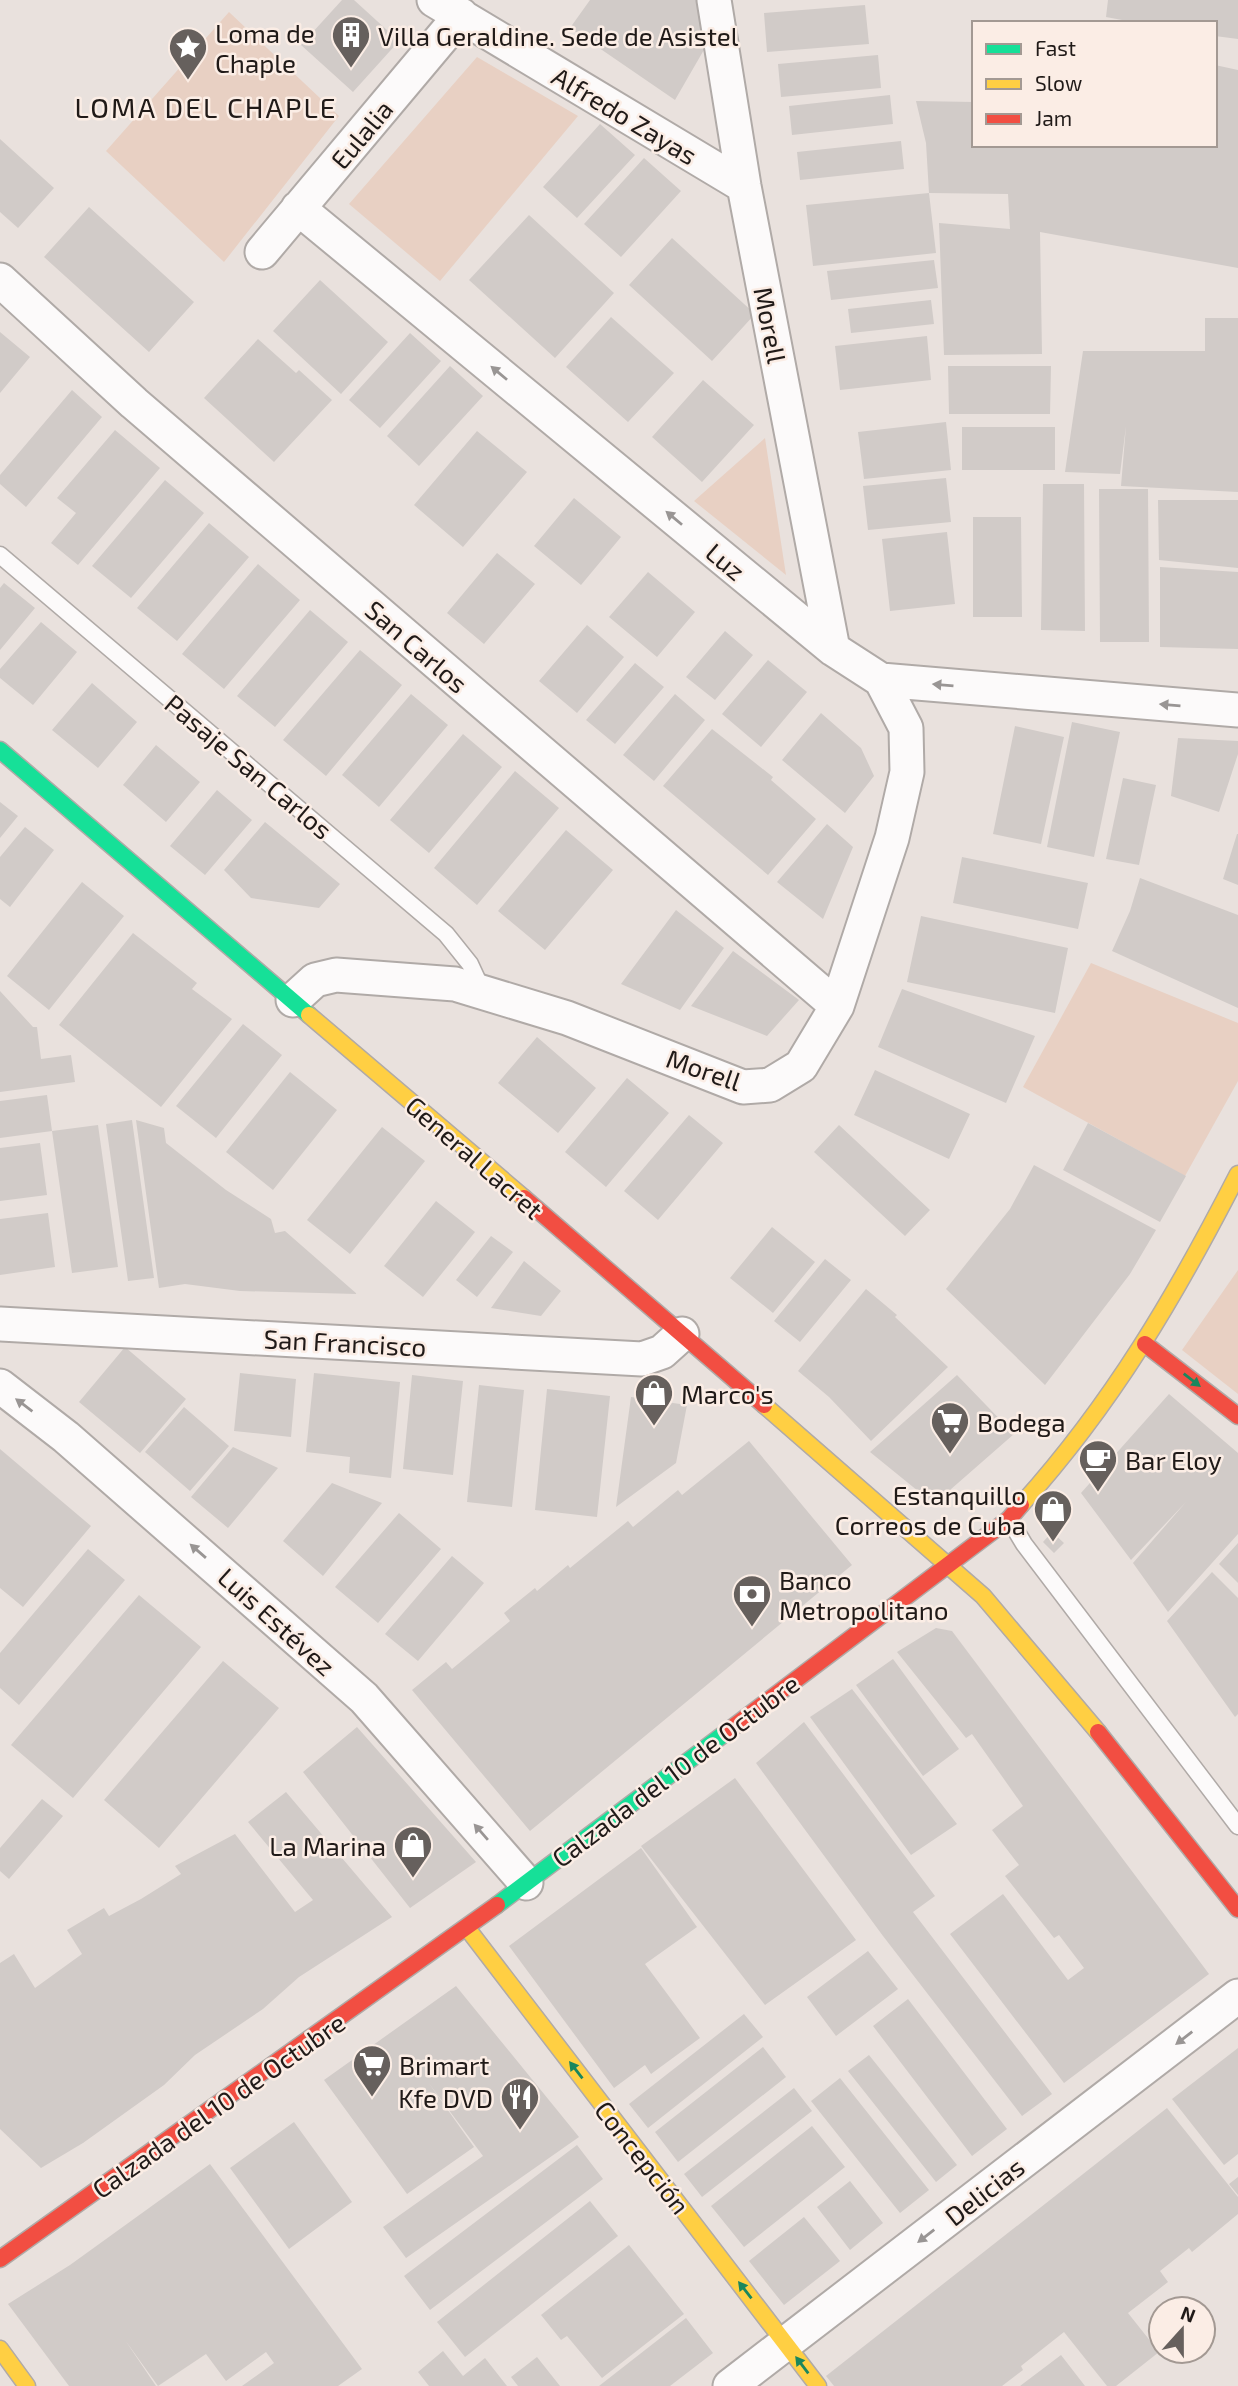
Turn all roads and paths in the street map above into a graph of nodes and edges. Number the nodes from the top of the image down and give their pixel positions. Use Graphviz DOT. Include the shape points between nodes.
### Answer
graph roads {
  1 [pos="714,0"];
  2 [pos="448,8"];
  3 [pos="744,186"];
  4 [pos="298,208"];
  5 [pos="262,252"];
  6 [pos="0,280"];
  7 [pos="0,555"];
  8 [pos="833,649"];
  9 [pos="881,680"];
  10 [pos="1238,710"];
  11 [pos="0,750"];
  12 [pos="482,990"];
  13 [pos="293,1000"];
  14 [pos="837,1006"];
  15 [pos="1238,1174"];
  16 [pos="0,1324"];
  17 [pos="682,1334"];
  18 [pos="1145,1344"];
  19 [pos="0,1386"];
  20 [pos="1238,1416"];
  21 [pos="1009,1519"];
  22 [pos="949,1565"];
  23 [pos="1238,1826"];
  24 [pos="526,1883"];
  25 [pos="1238,1909"];
  26 [pos="467,1928"];
  27 [pos="1238,1996"];
  28 [pos="0,2259"];
  29 [pos="786,2344"];
  30 [pos="0,2350"];
  31 [pos="27,2386"];
  32 [pos="730,2386"];
  33 [pos="818,2386"];
  1 -- 3 [label="street, Morell"];
  2 -- 3 [label="street, Alfredo Zayas"];
  2 -- 4 [label="street, Eulalia"];
  3 -- 8 [label="street, Morell"];
  4 -- 5 [label="street, Eulalia"];
  8 -- 4 [label="street, Luz, one-way"];
  6 -- 14 [label="street, San Carlos" via="134,403"];
  7 -- 12 [label="lane, Pasaje San Carlos" via="446,934 470,964"];
  8 -- 9 [label="street, Luz"];
  10 -- 9 [label="street, Luz, one-way"];
  9 -- 14 [label="street, Morell" via="906,728 907,772 892,838"];
  11 -- 13 [label="main road, General Lacret"];
  12 -- 13 [label="street, Morell" via="336,975 315,980"];
  12 -- 14 [label="street, Morell" via="743,1087 770,1085 801,1066"];
  13 -- 17 [label="main road, General Lacret"];
  15 -- 18 [label="main road, Calzada del 10 de Octubre"];
  16 -- 17 [label="street, San Francisco" via="642,1359 662,1352"];
  17 -- 22 [label="main road, General Lacret"];
  18 -- 20 [label="main road, one-way"];
  18 -- 21 [label="main road, Calzada del 10 de Octubre" via="1062,1460"];
  24 -- 19 [label="street, Luis Estévez, one-way" via="364,1698 66,1437"];
  21 -- 22 [label="main road, Calzada del 10 de Octubre"];
  21 -- 23 [label="lane"];
  22 -- 24 [label="main road, Calzada del 10 de Octubre"];
  22 -- 25 [label="main road, General Lacret" via="983,1596 1074,1702"];
  24 -- 26 [label="main road, Calzada del 10 de Octubre"];
  26 -- 28 [label="main road, Calzada del 10 de Octubre"];
  29 -- 26 [label="main road, Concepción, one-way"];
  27 -- 29 [label="street, Delicias, one-way"];
  29 -- 32 [label="street, Delicias"];
  33 -- 29 [label="main road, Concepción, one-way"];
  30 -- 31 [label="main road"];
}
